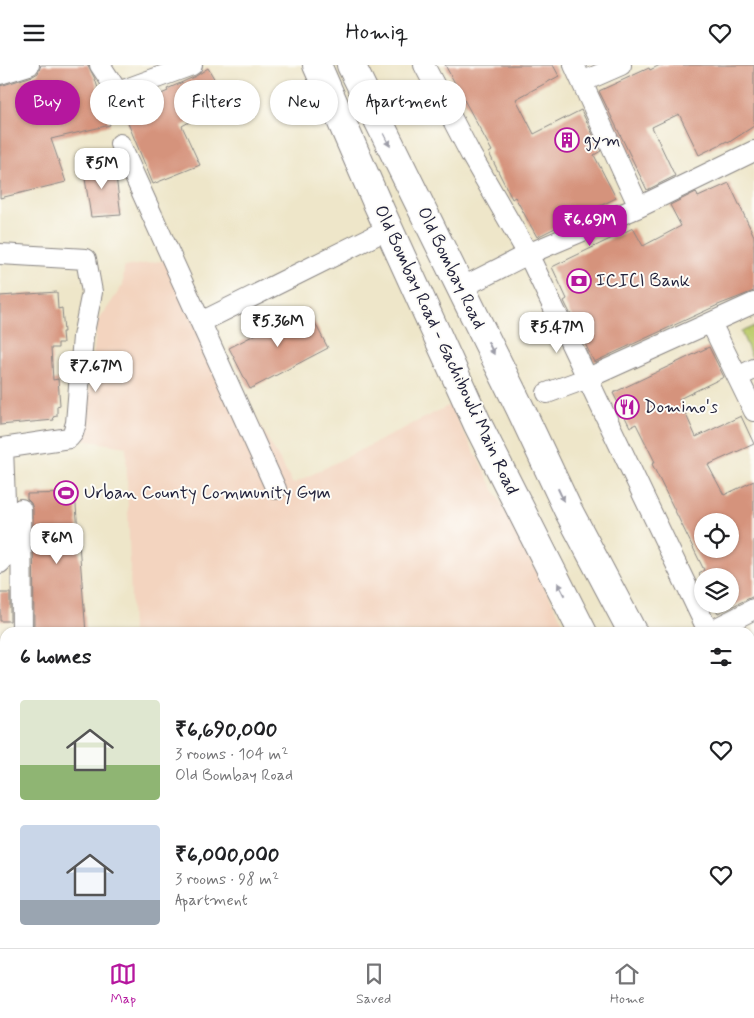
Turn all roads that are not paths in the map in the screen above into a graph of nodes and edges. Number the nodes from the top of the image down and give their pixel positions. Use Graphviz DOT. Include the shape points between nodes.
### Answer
graph roads {
  1 [pos="29,65"];
  2 [pos="100,65"];
  3 [pos="192,65"];
  4 [pos="317,65"];
  5 [pos="351,65"];
  6 [pos="424,65"];
  7 [pos="621,65"];
  8 [pos="0,74"];
  9 [pos="578,74"];
  10 [pos="120,145"];
  11 [pos="754,151"];
  12 [pos="639,207"];
  13 [pos="388,229"];
  14 [pos="0,254"];
  15 [pos="528,254"];
  16 [pos="461,288"];
  17 [pos="754,303"];
  18 [pos="200,322"];
  19 [pos="711,323"];
  20 [pos="746,373"];
  21 [pos="588,378"];
  22 [pos="547,393"];
  23 [pos="754,411"];
  24 [pos="2,447"];
  25 [pos="276,489"];
  26 [pos="20,509"];
  27 [pos="0,563"];
  28 [pos="754,609"];
  29 [pos="22,627"];
  30 [pos="580,627"];
  31 [pos="630,627"];
  32 [pos="706,627"];
  33 [pos="718,627"];
  1 -- 8 [label="street"];
  2 -- 3 [label="street" via="118,91"];
  4 -- 13 [label="main road, Old Bombay Road - Gachibowli Main Road"];
  5 -- 16 [label="main road, Old Bombay Road, one-way"];
  6 -- 15 [label="street" via="470,155"];
  7 -- 9 [label="street"];
  9 -- 12 [label="street"];
  10 -- 18 [label="street"];
  11 -- 12 [label="street"];
  12 -- 15 [label="street"];
  13 -- 18 [label="street"];
  30 -- 13 [label="main road, Old Bombay Road - Gachibowli Main Road, one-way" via="478,425"];
  14 -- 24 [label="street" via="86,259 92,292 83,337 73,433 68,438"];
  15 -- 16 [label="street"];
  15 -- 21 [label="street"];
  16 -- 31 [label="main road, Old Bombay Road, one-way" via="568,510"];
  17 -- 19 [label="street"];
  18 -- 25 [label="street"];
  19 -- 20 [label="street"];
  19 -- 21 [label="street"];
  20 -- 23 [label="street"];
  21 -- 22 [label="street"];
  21 -- 32 [label="street"];
  24 -- 27 [label="street" via="7,555"];
  26 -- 29 [label="street"];
  28 -- 33 [label="street"];
}
